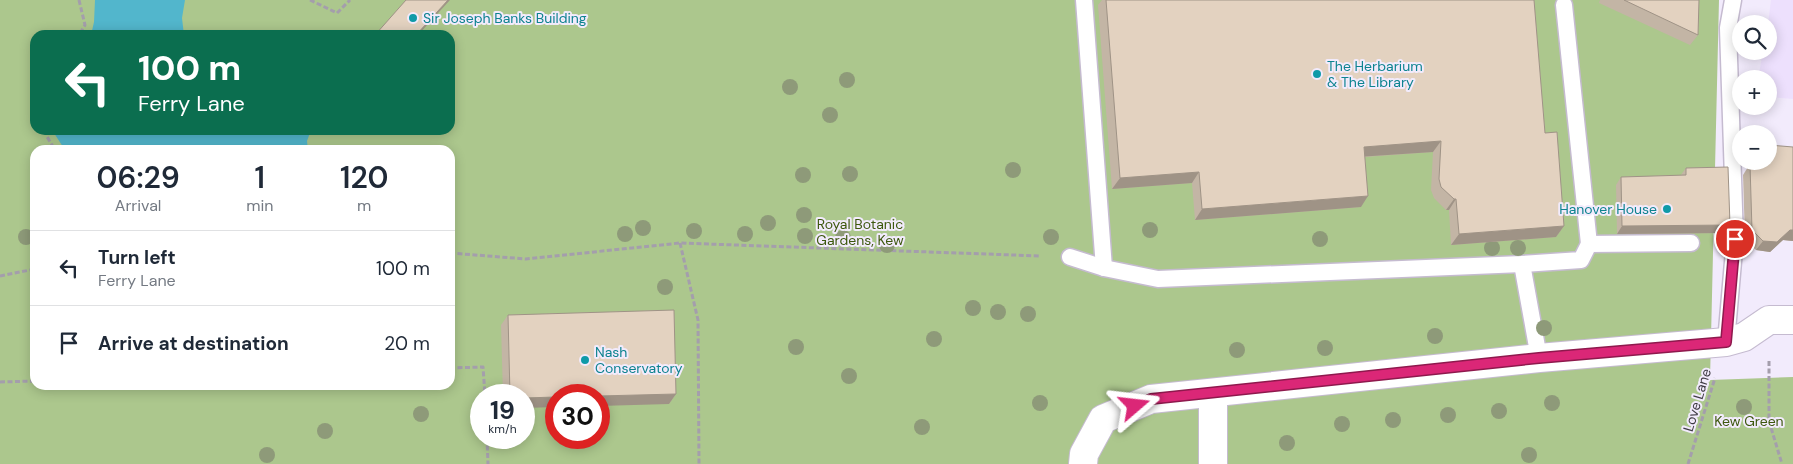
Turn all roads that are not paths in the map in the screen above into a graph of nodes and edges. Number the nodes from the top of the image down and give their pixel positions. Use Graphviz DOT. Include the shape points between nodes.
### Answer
graph roads {
  1 [pos="1084,0"];
  2 [pos="1733,0"];
  3 [pos="1564,5"];
  4 [pos="1691,243"];
  5 [pos="1588,244"];
  6 [pos="1070,257"];
  7 [pos="1522,264"];
  8 [pos="1104,268"];
  9 [pos="1781,320"];
  10 [pos="1726,342"];
  11 [pos="1539,358"];
  12 [pos="1213,394"];
  13 [pos="1083,464"];
  14 [pos="1213,464"];
  1 -- 8 [label="lane"];
  2 -- 10 [label="lane" via="1728,28 1735,239"];
  3 -- 5 [label="lane"];
  4 -- 5 [label="lane"];
  5 -- 7 [label="lane" via="1581,260"];
  6 -- 8 [label="lane"];
  7 -- 8 [label="lane" via="1158,279"];
  7 -- 11 [label="lane"];
  9 -- 10 [label="street"];
  10 -- 11 [label="street"];
  11 -- 12 [label="street"];
  12 -- 13 [label="street" via="1151,399 1103,419 1084,454"];
  12 -- 14 [label="street"];
}
